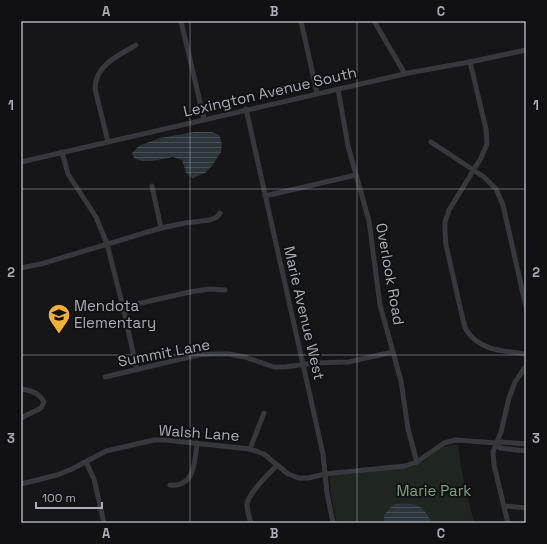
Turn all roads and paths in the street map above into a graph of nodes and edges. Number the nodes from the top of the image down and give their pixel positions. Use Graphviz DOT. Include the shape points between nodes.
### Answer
graph roads {
  1 [pos="181,21"];
  2 [pos="301,21"];
  3 [pos="374,21"];
  4 [pos="136,45"];
  5 [pos="526,50"];
  6 [pos="470,62"];
  7 [pos="405,74"];
  8 [pos="338,89"];
  9 [pos="317,93"];
  10 [pos="246,110"];
  11 [pos="204,119"];
  12 [pos="108,142"];
  13 [pos="431,142"];
  14 [pos="62,152"];
  15 [pos="21,162"];
  16 [pos="474,170"];
  17 [pos="356,175"];
  18 [pos="152,186"];
  19 [pos="265,196"];
  20 [pos="220,213"];
  21 [pos="160,228"];
  22 [pos="108,244"];
  23 [pos="21,268"];
  24 [pos="225,290"];
  25 [pos="123,307"];
  26 [pos="526,307"];
  27 [pos="393,352"];
  28 [pos="526,354"];
  29 [pos="303,364"];
  30 [pos="526,366"];
  31 [pos="137,370"];
  32 [pos="105,377"];
  33 [pos="21,389"];
  34 [pos="264,414"];
  35 [pos="21,418"];
  36 [pos="197,443"];
  37 [pos="496,443"];
  38 [pos="526,444"];
  39 [pos="250,448"];
  40 [pos="526,451"];
  41 [pos="86,462"];
  42 [pos="418,462"];
  43 [pos="277,465"];
  44 [pos="325,474"];
  45 [pos="21,484"];
  46 [pos="170,485"];
  47 [pos="504,506"];
  48 [pos="526,508"];
  49 [pos="104,523"];
  50 [pos="251,523"];
  51 [pos="333,523"];
  52 [pos="508,523"];
  1 -- 11 [label="street"];
  2 -- 9 [label="street"];
  3 -- 7 [label="street"];
  4 -- 12 [label="street" via="104,65 96,80 95,89"];
  5 -- 6 [label="street, Lexington Avenue South"];
  6 -- 7 [label="street, Lexington Avenue South"];
  6 -- 16 [label="street" via="487,144"];
  7 -- 8 [label="street, Lexington Avenue South"];
  8 -- 9 [label="street, Lexington Avenue South"];
  8 -- 17 [label="street, Overlook Road"];
  9 -- 10 [label="street, Lexington Avenue South"];
  10 -- 11 [label="street, Lexington Avenue South"];
  10 -- 19 [label="street, Marie Avenue West"];
  11 -- 12 [label="street, Lexington Avenue South"];
  12 -- 14 [label="street, Lexington Avenue South"];
  13 -- 16 [label="street"];
  14 -- 15 [label="street, Lexington Avenue South"];
  14 -- 22 [label="street" via="68,174 96,217"];
  16 -- 26 [label="street" via="496,189 503,205"];
  16 -- 28 [label="street" via="449,210 445,222 446,245 463,320 474,340 484,347"];
  17 -- 19 [label="street"];
  17 -- 27 [label="street, Overlook Road" via="369,221 380,305"];
  18 -- 21 [label="street"];
  19 -- 29 [label="street, Marie Avenue West"];
  20 -- 21 [label="street" via="210,220"];
  21 -- 22 [label="street"];
  22 -- 23 [label="street"];
  22 -- 25 [label="street"];
  24 -- 25 [label="street" via="190,292"];
  25 -- 31 [label="street"];
  27 -- 29 [label="street, Summit Lane" via="348,362"];
  27 -- 42 [label="street, Overlook Road" via="401,381 408,429"];
  29 -- 31 [label="street, Summit Lane" via="274,367 245,357 213,354 198,355"];
  29 -- 44 [label="street, Marie Avenue West"];
  30 -- 37 [label="street" via="509,398"];
  31 -- 32 [label="street, Summit Lane"];
  33 -- 35 [label="street" via="40,396 44,402 40,408"];
  34 -- 39 [label="street"];
  36 -- 39 [label="street, Walsh Lane"];
  36 -- 41 [label="street, Walsh Lane" via="154,440 106,451"];
  36 -- 46 [label="street" via="190,476 184,483"];
  37 -- 38 [label="street"];
  37 -- 40 [label="street" via="500,448"];
  37 -- 42 [label="street" via="456,440 444,443"];
  37 -- 47 [label="street" via="493,452 494,465"];
  39 -- 43 [label="street, Walsh Lane" via="264,454"];
  41 -- 45 [label="street, Walsh Lane" via="57,475"];
  41 -- 49 [label="street" via="94,479"];
  42 -- 44 [label="street, Walsh Lane" via="405,466"];
  43 -- 44 [label="street, Walsh Lane" via="288,474 299,478"];
  43 -- 50 [label="street" via="251,494 247,503"];
  44 -- 51 [label="street, Marie Avenue West"];
  47 -- 48 [label="street"];
  47 -- 52 [label="street"];
}
